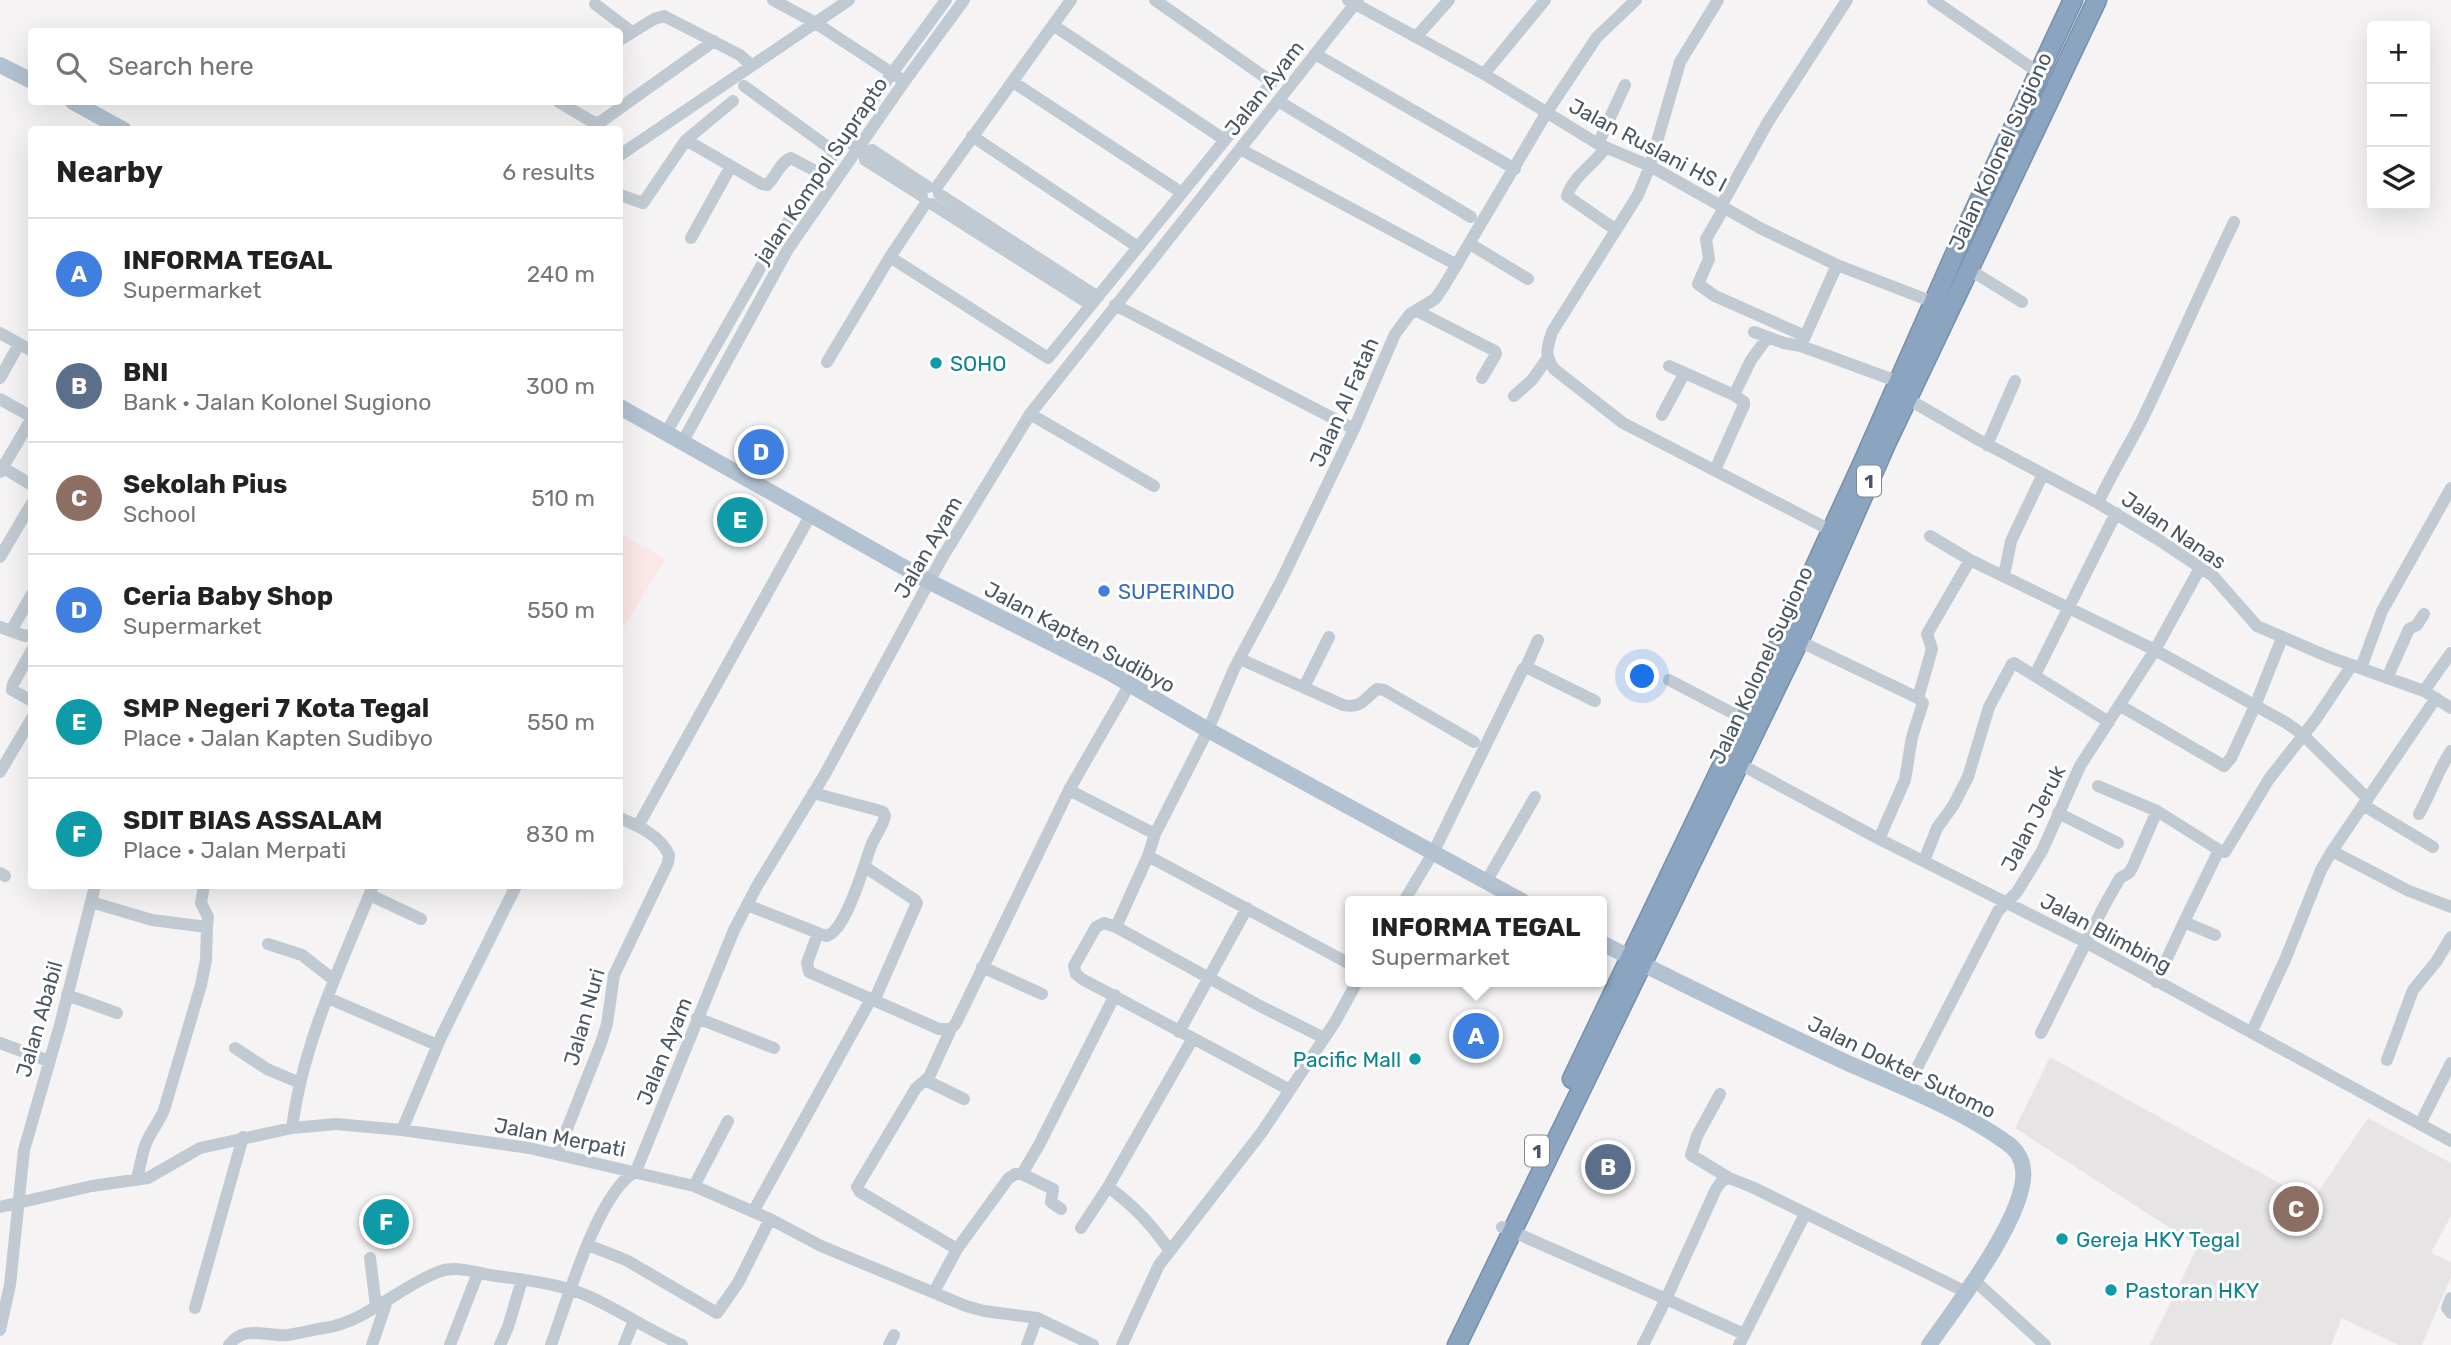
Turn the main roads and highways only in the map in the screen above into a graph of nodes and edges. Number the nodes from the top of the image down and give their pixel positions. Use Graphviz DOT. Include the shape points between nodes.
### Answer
graph roads {
  1 [pos="2073,0"];
  2 [pos="2097,0"];
  3 [pos="2061,27"];
  4 [pos="2079,35"];
  5 [pos="0,65"];
  6 [pos="28,79"];
  7 [pos="78,105"];
  8 [pos="117,126"];
  9 [pos="623,409"];
  10 [pos="1513,896"];
  11 [pos="1607,945"];
  12 [pos="1637,960"];
  13 [pos="1507,1230"];
  14 [pos="1444,1345"];
  15 [pos="1457,1345"];
  16 [pos="1929,1345"];
  1 -- 3 [label="highway, Jalan Kolonel Sugiono / 1"];
  2 -- 4 [label="highway, Jalan Kolonel Sugiono / 1"];
  3 -- 4 [label="highway"];
  3 -- 12 [label="highway, Jalan Kolonel Sugiono / 1"];
  4 -- 12 [label="highway, Jalan Kolonel Sugiono / 1" via="1868,482 1800,641"];
  5 -- 6 [label="main road"];
  7 -- 8 [label="main road"];
  9 -- 10 [label="main road, Jalan Kapten Sudibyo" via="930,582 1130,684"];
  11 -- 12 [label="main road"];
  12 -- 13 [label="highway, 1"];
  12 -- 16 [label="main road, Jalan Dokter Sutomo" via="1942,1105 2014,1149 2023,1175 2019,1200 1970,1286"];
  13 -- 14 [label="highway, 1"];
  13 -- 15 [label="highway, 1"];
}
